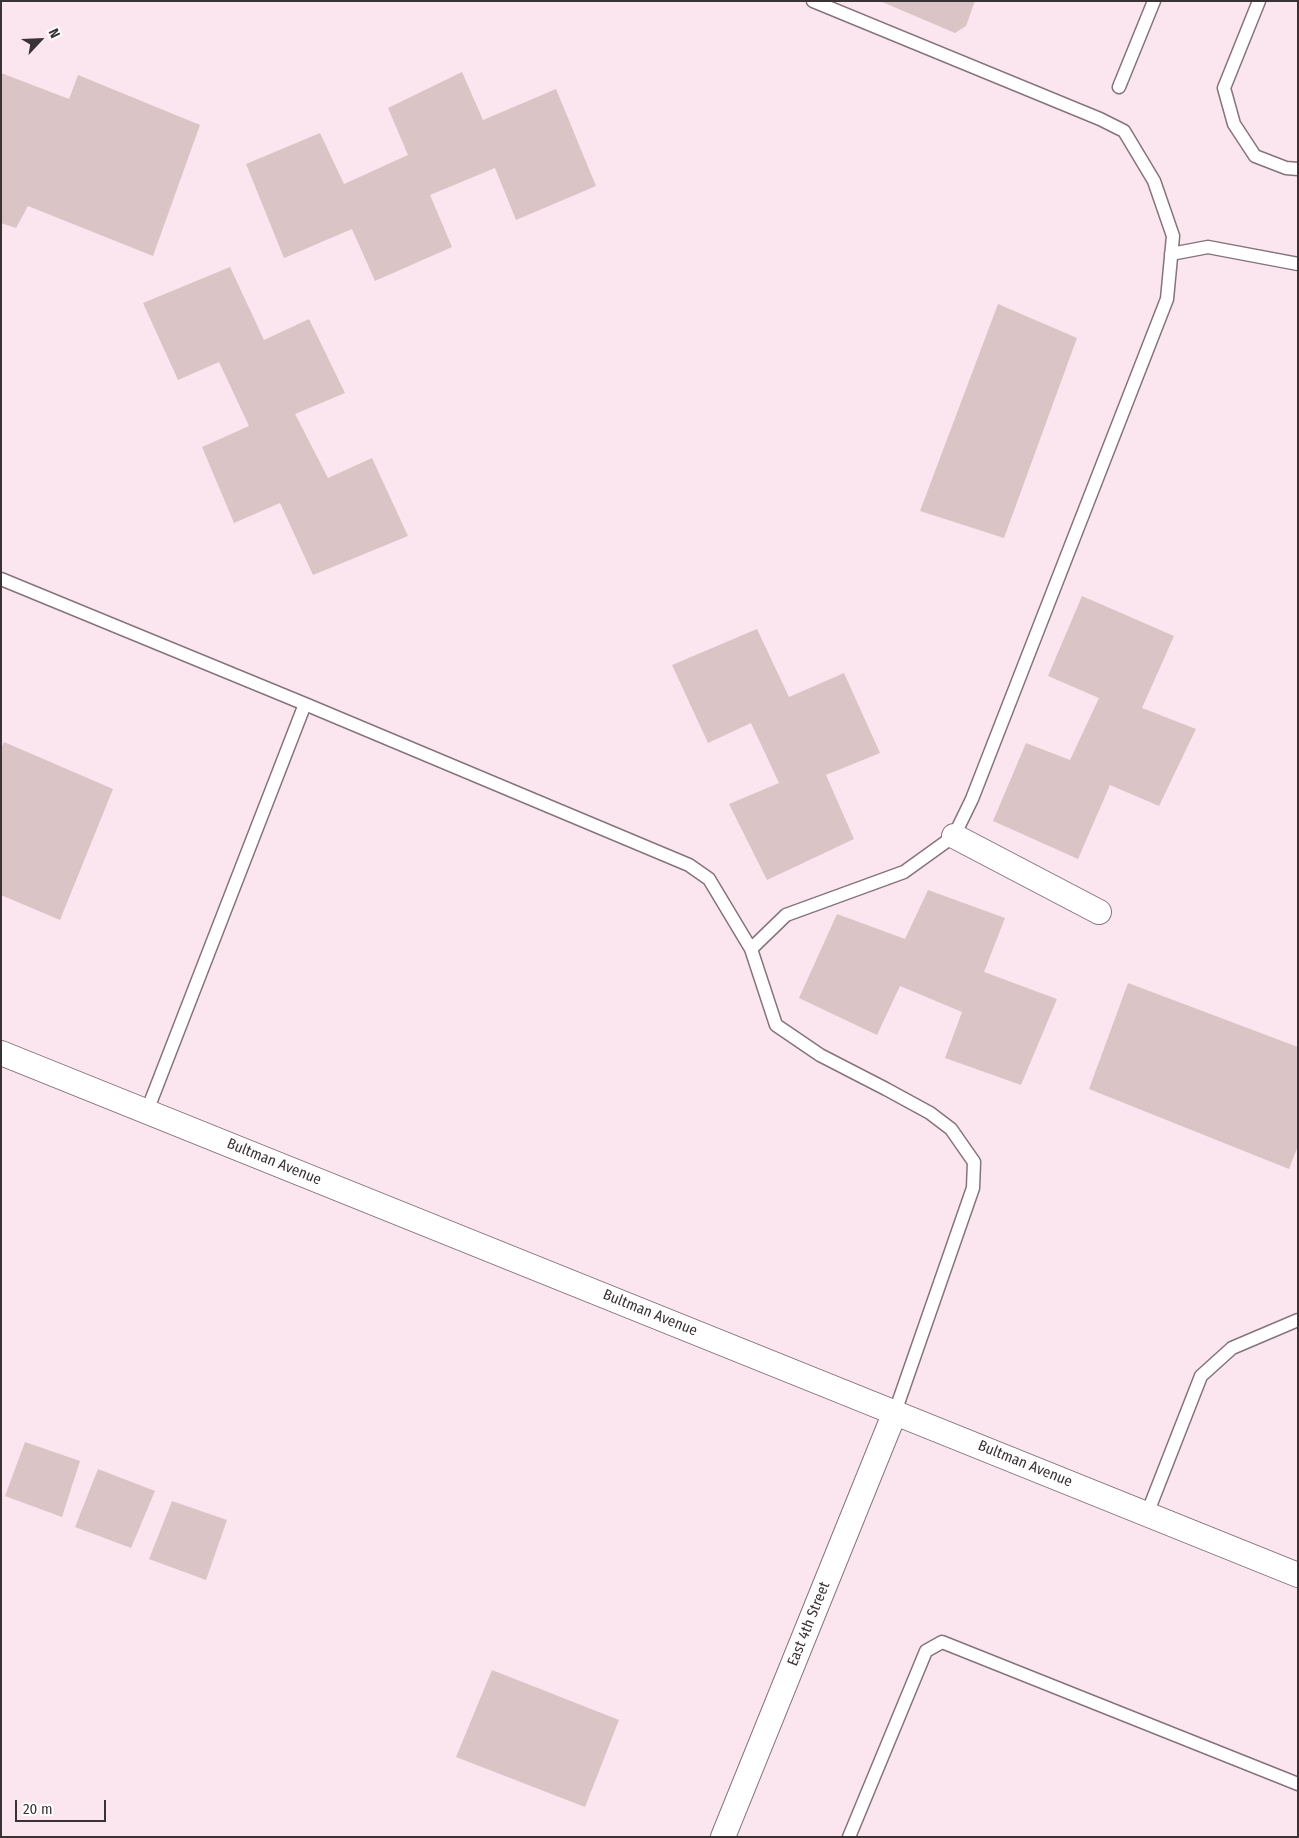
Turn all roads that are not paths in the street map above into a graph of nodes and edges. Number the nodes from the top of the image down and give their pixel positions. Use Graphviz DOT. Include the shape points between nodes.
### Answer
graph roads {
  1 [pos="813,1"];
  2 [pos="1154,1"];
  3 [pos="1259,1"];
  4 [pos="1120,87"];
  5 [pos="1298,169"];
  6 [pos="1171,254"];
  7 [pos="1298,264"];
  8 [pos="1,580"];
  9 [pos="305,704"];
  10 [pos="954,836"];
  11 [pos="1099,912"];
  12 [pos="751,949"];
  13 [pos="1,1053"];
  14 [pos="147,1111"];
  15 [pos="1298,1320"];
  16 [pos="895,1412"];
  17 [pos="1147,1514"];
  18 [pos="1298,1575"];
  19 [pos="1298,1784"];
  20 [pos="723,1837"];
  21 [pos="849,1837"];
  1 -- 6 [label="lane" via="1124,131 1154,181 1173,236"];
  2 -- 4 [label="lane"];
  3 -- 5 [label="lane" via="1224,88 1234,124 1255,156 1286,168"];
  6 -- 7 [label="lane" via="1208,247"];
  6 -- 10 [label="lane" via="1167,299 972,799"];
  8 -- 9 [label="lane"];
  9 -- 12 [label="lane" via="689,866 709,879"];
  9 -- 14 [label="lane"];
  10 -- 11 [label="street"];
  10 -- 12 [label="lane" via="904,872 786,915"];
  12 -- 16 [label="lane" via="776,1025 820,1055 930,1113 951,1129 974,1162 973,1188"];
  13 -- 14 [label="street, Bultman Avenue"];
  14 -- 16 [label="street, Bultman Avenue"];
  15 -- 17 [label="lane" via="1232,1348 1201,1376"];
  16 -- 17 [label="street, Bultman Avenue"];
  16 -- 20 [label="street, East 4th Street"];
  17 -- 18 [label="street, Bultman Avenue"];
  19 -- 21 [label="lane" via="942,1642 926,1651"];
}
